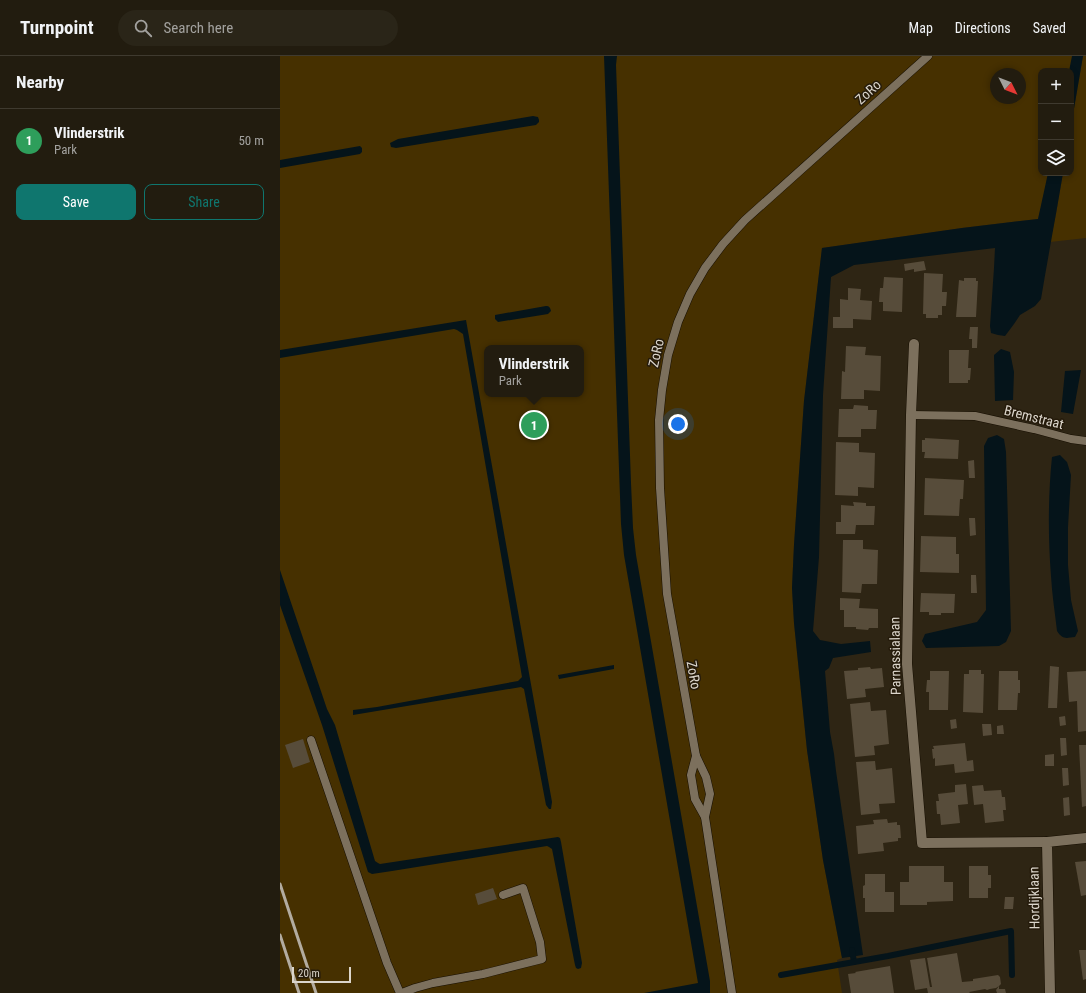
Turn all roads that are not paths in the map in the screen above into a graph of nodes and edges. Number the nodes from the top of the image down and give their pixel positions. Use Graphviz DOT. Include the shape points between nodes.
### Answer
graph roads {
  1 [pos="928,56"];
  2 [pos="914,344"];
  3 [pos="911,415"];
  4 [pos="1086,441"];
  5 [pos="311,740"];
  6 [pos="696,756"];
  7 [pos="705,817"];
  8 [pos="1086,838"];
  9 [pos="1046,842"];
  10 [pos="503,895"];
  11 [pos="401,993"];
  12 [pos="732,993"];
  13 [pos="1050,993"];
  1 -- 6 [label="lane, ZoRo" via="745,220 705,268 678,322 668,355 662,390 659,420 660,488 667,594"];
  2 -- 3 [label="street, Parnassialaan"];
  3 -- 4 [label="lane, Bremstraat" via="975,416"];
  3 -- 9 [label="street, Parnassialaan" via="907,664 922,843"];
  5 -- 11 [label="lane" via="386,963"];
  6 -- 7 [label="lane, ZoRo" via="706,777 710,794"];
  6 -- 7 [label="lane, ZoRo" via="691,774 695,799"];
  7 -- 12 [label="lane, ZoRo"];
  8 -- 9 [label="street"];
  9 -- 13 [label="street, Hordijklaan"];
  10 -- 11 [label="lane" via="523,888 540,942 542,959 433,983"];
}
